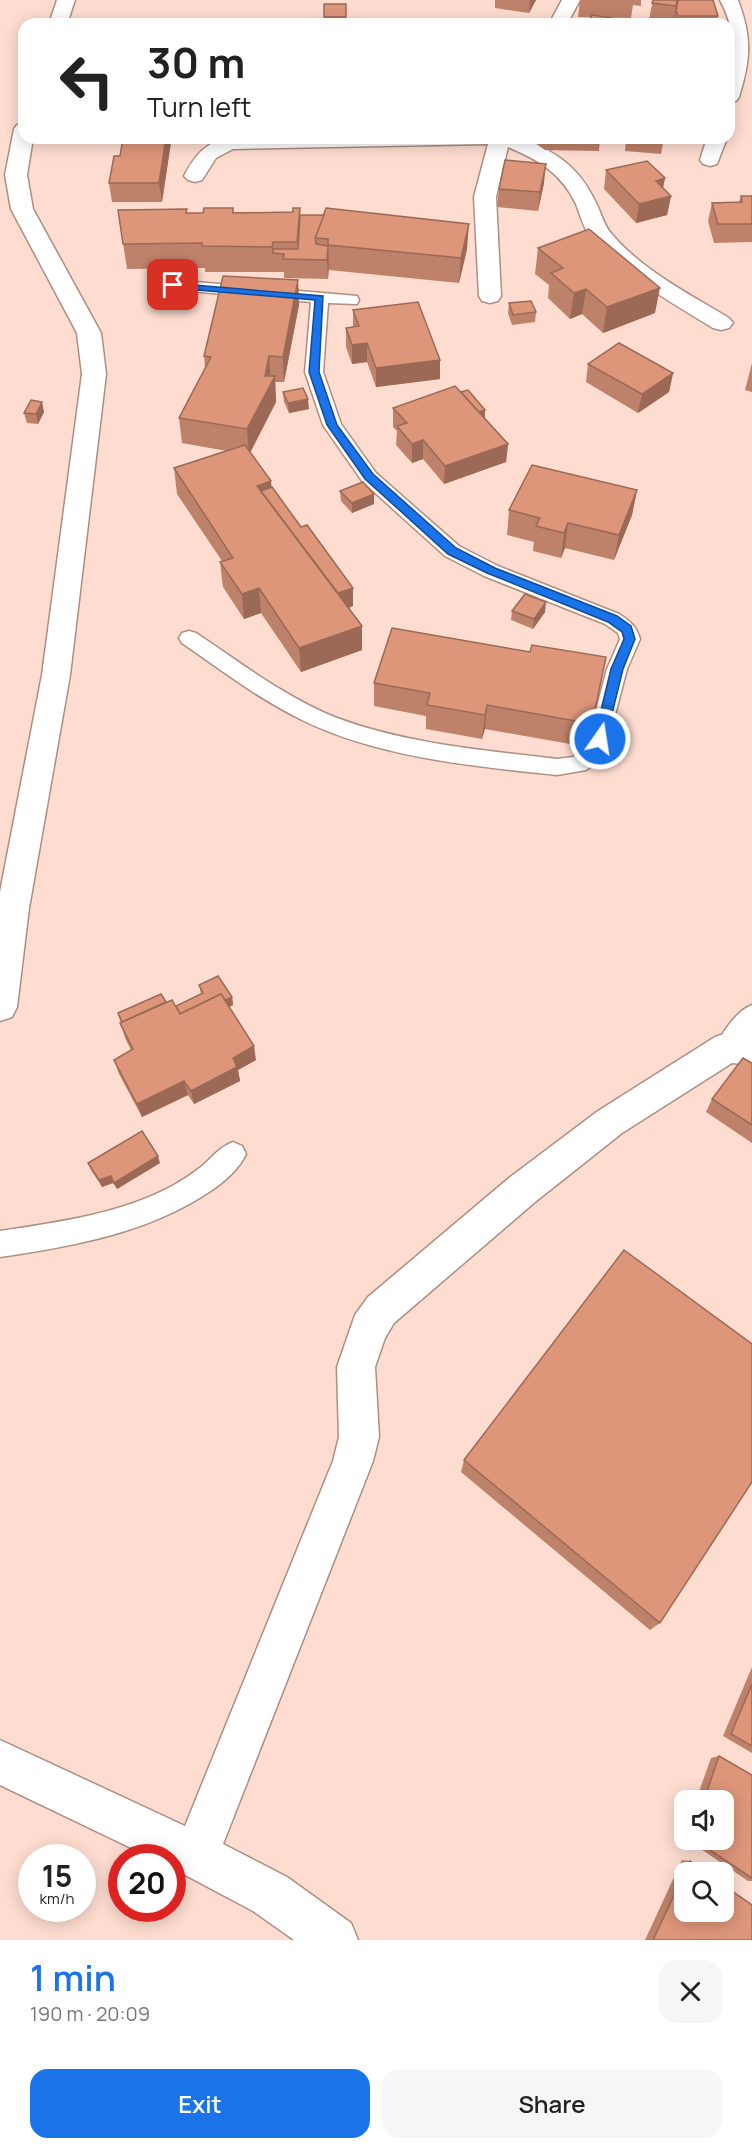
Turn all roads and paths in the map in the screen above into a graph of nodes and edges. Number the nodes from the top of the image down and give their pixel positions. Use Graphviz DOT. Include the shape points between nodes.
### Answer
graph roads {
  1 [pos="66,0"];
  2 [pos="571,0"];
  3 [pos="729,0"];
  4 [pos="60,18"];
  5 [pos="561,18"];
  6 [pos="735,78"];
  7 [pos="21,144"];
  8 [pos="226,144"];
  9 [pos="498,144"];
  10 [pos="518,144"];
  11 [pos="715,144"];
  12 [pos="710,160"];
  13 [pos="195,176"];
  14 [pos="173,285"];
  15 [pos="490,296"];
  16 [pos="320,298"];
  17 [pos="351,300"];
  18 [pos="720,323"];
  19 [pos="189,638"];
  20 [pos="0,1007"];
  21 [pos="752,1016"];
  22 [pos="740,1049"];
  23 [pos="233,1154"];
  24 [pos="0,1244"];
  25 [pos="0,1762"];
  26 [pos="196,1855"];
  27 [pos="334,1940"];
  1 -- 4 [label="street"];
  2 -- 5 [label="street"];
  3 -- 6 [label="street" via="741,16 746,43"];
  7 -- 20 [label="street" via="16,175 22,209 89,333 94,374 56,675 13,908"];
  8 -- 13 [label="street" via="209,152"];
  9 -- 15 [label="street" via="485,197"];
  10 -- 18 [label="street" via="564,169 599,233 633,267"];
  11 -- 12 [label="street"];
  14 -- 16 [label="lane"];
  16 -- 17 [label="lane"];
  16 -- 19 [label="lane" via="314,372 332,425 369,477 458,555 612,619 627,629 630,639 617,669 596,751 588,761 573,767 557,767 442,753 376,739 314,716 259,686"];
  21 -- 22 [label="lane"];
  22 -- 26 [label="street" via="610,1122 397,1295 375,1319 360,1348 356,1366 359,1437 353,1461"];
  23 -- 24 [label="lane" via="219,1170 185,1195 145,1212 84,1229"];
  25 -- 26 [label="street"];
  26 -- 27 [label="street" via="270,1894"];
}
